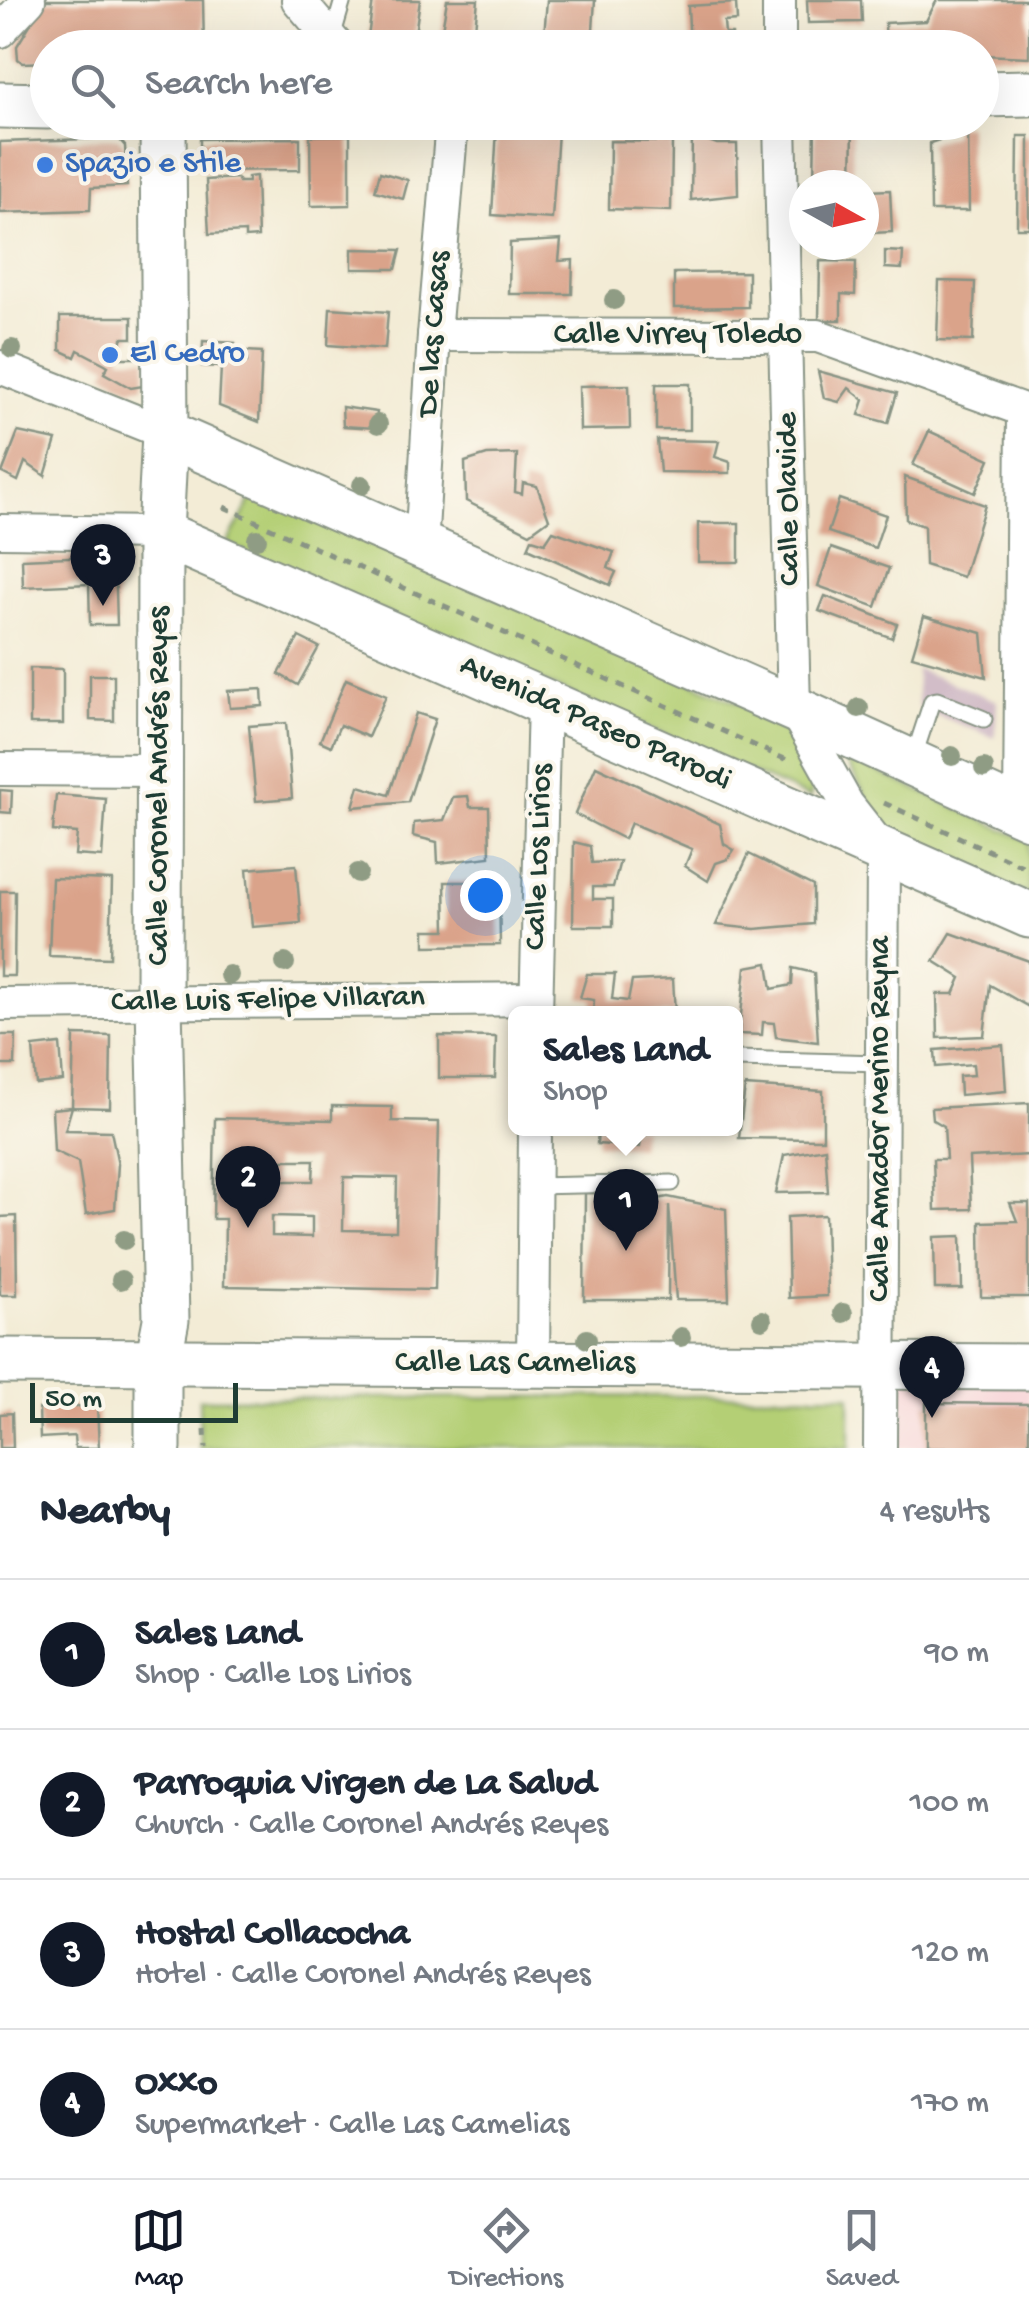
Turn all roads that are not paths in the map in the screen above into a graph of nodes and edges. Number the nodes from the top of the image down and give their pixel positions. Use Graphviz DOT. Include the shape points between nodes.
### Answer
graph roads {
  1 [pos="29,0"];
  2 [pos="298,0"];
  3 [pos="343,0"];
  4 [pos="779,0"];
  5 [pos="325,30"];
  6 [pos="338,30"];
  7 [pos="779,30"];
  8 [pos="0,31"];
  9 [pos="1029,93"];
  10 [pos="999,94"];
  11 [pos="0,105"];
  12 [pos="30,106"];
  13 [pos="163,140"];
  14 [pos="450,140"];
  15 [pos="780,140"];
  16 [pos="434,335"];
  17 [pos="786,338"];
  18 [pos="0,368"];
  19 [pos="1026,411"];
  20 [pos="165,433"];
  21 [pos="0,531"];
  22 [pos="160,533"];
  23 [pos="422,547"];
  24 [pos="544,701"];
  25 [pos="794,709"];
  26 [pos="984,718"];
  27 [pos="912,763"];
  28 [pos="0,769"];
  29 [pos="160,770"];
  30 [pos="1024,814"];
  31 [pos="883,850"];
  32 [pos="1029,914"];
  33 [pos="159,1002"];
  34 [pos="0,1004"];
  35 [pos="536,1006"];
  36 [pos="743,1059"];
  37 [pos="881,1063"];
  38 [pos="534,1136"];
  39 [pos="672,1182"];
  40 [pos="534,1186"];
  41 [pos="0,1361"];
  42 [pos="158,1362"];
  43 [pos="533,1364"];
  44 [pos="879,1366"];
  45 [pos="1029,1368"];
  46 [pos="158,1448"];
  47 [pos="880,1448"];
  1 -- 8 [label="street"];
  2 -- 5 [label="street"];
  3 -- 6 [label="lane"];
  4 -- 7 [label="street"];
  9 -- 10 [label="street"];
  11 -- 12 [label="street"];
  13 -- 20 [label="street, Calle Coronel Andrés Reyes"];
  14 -- 16 [label="street, De las Casas"];
  15 -- 17 [label="street, Calle Olavide"];
  16 -- 17 [label="street, Calle Virrey Toledo"];
  16 -- 23 [label="street, De las Casas"];
  17 -- 19 [label="street, Calle Virrey Toledo" via="818,336"];
  17 -- 25 [label="street, Calle Olavide"];
  18 -- 20 [label="street"];
  19 -- 30 [label="street"];
  20 -- 22 [label="street, Calle Coronel Andrés Reyes"];
  20 -- 23 [label="street"];
  21 -- 22 [label="street"];
  22 -- 24 [label="street, Avenida Paseo Parodi"];
  22 -- 29 [label="street, Calle Coronel Andrés Reyes"];
  23 -- 25 [label="street"];
  24 -- 31 [label="street, Avenida Paseo Parodi"];
  24 -- 35 [label="street, Calle Los Lirios"];
  25 -- 27 [label="street"];
  25 -- 31 [label="street, Calle Olavide" via="847,804"];
  26 -- 27 [label="lane" via="932,701"];
  27 -- 30 [label="street"];
  28 -- 29 [label="street"];
  29 -- 33 [label="street, Calle Coronel Andrés Reyes"];
  31 -- 32 [label="street, Avenida Paseo Parodi"];
  31 -- 37 [label="street, Calle Amador Merino Reyna"];
  33 -- 34 [label="street, Calle Luis Felipe Villaran"];
  33 -- 35 [label="street, Calle Luis Felipe Villaran"];
  33 -- 42 [label="street, Calle Coronel Andrés Reyes" via="166,1320"];
  36 -- 37 [label="lane"];
  37 -- 44 [label="street, Calle Amador Merino Reyna"];
  38 -- 40 [label="street"];
  39 -- 40 [label="lane"];
  40 -- 43 [label="street"];
  41 -- 42 [label="street, Calle Las Camelias"];
  42 -- 43 [label="street, Calle Las Camelias"];
  42 -- 46 [label="street, Calle Coronel Andrés Reyes"];
  43 -- 44 [label="street, Calle Las Camelias"];
  44 -- 45 [label="street, Calle Las Camelias"];
  44 -- 47 [label="street, Calle Amador Merino Reyna"];
}
